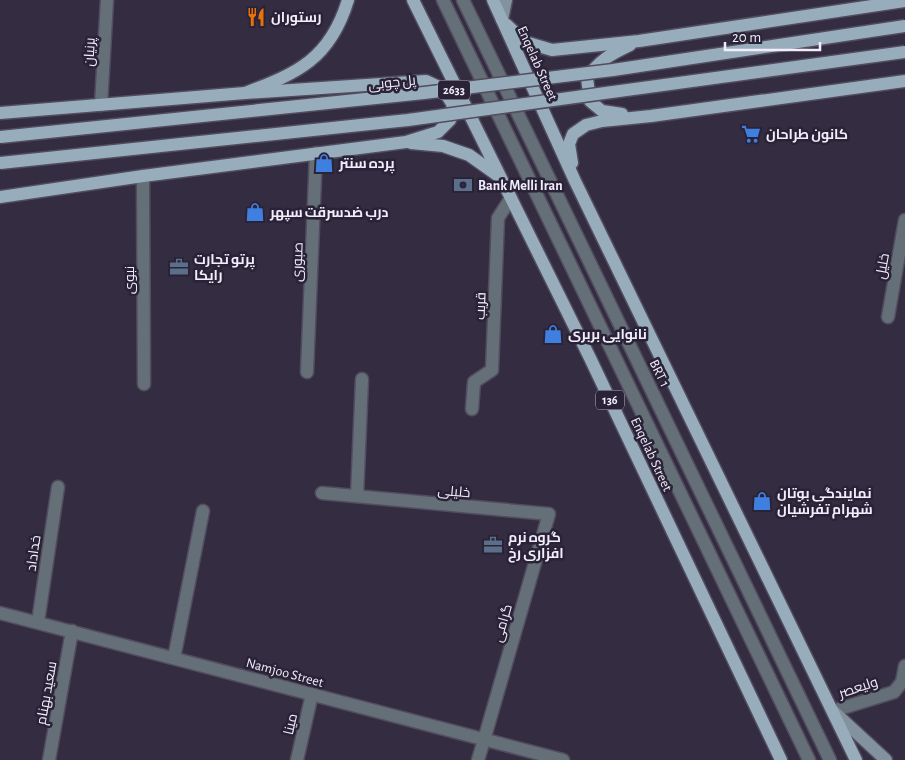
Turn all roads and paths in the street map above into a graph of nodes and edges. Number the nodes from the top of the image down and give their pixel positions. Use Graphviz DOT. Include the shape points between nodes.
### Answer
graph roads {
  1 [pos="107,0"];
  2 [pos="348,0"];
  3 [pos="413,0"];
  4 [pos="443,0"];
  5 [pos="463,0"];
  6 [pos="493,0"];
  7 [pos="506,0"];
  8 [pos="905,1"];
  9 [pos="502,20"];
  10 [pos="905,26"];
  11 [pos="639,41"];
  12 [pos="905,52"];
  13 [pos="905,81"];
  14 [pos="245,93"];
  15 [pos="101,105"];
  16 [pos="0,113"];
  17 [pos="651,116"];
  18 [pos="0,137"];
  19 [pos="406,142"];
  20 [pos="316,153"];
  21 [pos="0,163"];
  22 [pos="143,176"];
  23 [pos="501,178"];
  24 [pos="575,181"];
  25 [pos="0,197"];
  26 [pos="512,198"];
  27 [pos="905,220"];
  28 [pos="888,317"];
  29 [pos="307,372"];
  30 [pos="362,379"];
  31 [pos="144,384"];
  32 [pos="472,410"];
  33 [pos="58,487"];
  34 [pos="322,493"];
  35 [pos="357,496"];
  36 [pos="203,511"];
  37 [pos="549,514"];
  38 [pos="0,613"];
  39 [pos="38,622"];
  40 [pos="72,631"];
  41 [pos="174,658"];
  42 [pos="905,666"];
  43 [pos="312,694"];
  44 [pos="833,712"];
  45 [pos="484,740"];
  46 [pos="49,760"];
  47 [pos="296,760"];
  48 [pos="478,760"];
  49 [pos="563,760"];
  50 [pos="781,760"];
  51 [pos="809,760"];
  52 [pos="830,760"];
  53 [pos="856,760"];
  54 [pos="886,760"];
  1 -- 15 [label="street, پرنیان"];
  2 -- 14 [label="main road" via="344,14 319,54 300,70"];
  3 -- 23 [label="main road, Enqelab Street / 136"];
  4 -- 51 [label="street"];
  5 -- 52 [label="street, BRT 1"];
  6 -- 9 [label="main road, Enqelab Street"];
  7 -- 9 [label="main road"];
  8 -- 11 [label="main road"];
  9 -- 11 [label="main road" via="525,42 552,50"];
  9 -- 24 [label="main road, Enqelab Street"];
  10 -- 18 [label="main road, پل چوبی / 2633, bridge" via="614,70"];
  11 -- 17 [label="main road" via="598,63 587,78 590,101 602,111"];
  12 -- 21 [label="main road, 2633, bridge" via="408,120"];
  13 -- 17 [label="main road"];
  14 -- 15 [label="main road"];
  14 -- 19 [label="main road" via="426,80 443,89 453,105 450,120 438,132"];
  15 -- 16 [label="main road"];
  17 -- 24 [label="main road" via="602,121 586,125 572,134 569,144"];
  19 -- 20 [label="main road"];
  19 -- 23 [label="main road" via="443,146 468,155"];
  20 -- 22 [label="main road"];
  20 -- 29 [label="street, صبوری"];
  22 -- 25 [label="main road"];
  22 -- 31 [label="street, نبوی"];
  23 -- 26 [label="main road, Enqelab Street / 136"];
  24 -- 44 [label="main road, Enqelab Street"];
  26 -- 32 [label="street, قریب" via="498,218 492,370 474,382"];
  26 -- 50 [label="main road, Enqelab Street / 136"];
  27 -- 28 [label="street, خلیل"];
  30 -- 35 [label="street"];
  33 -- 39 [label="street, خداداد"];
  34 -- 35 [label="street, خلیلی"];
  35 -- 37 [label="street, خلیلی"];
  36 -- 41 [label="street"];
  37 -- 45 [label="street, گرامی"];
  38 -- 39 [label="street, Namjoo Street"];
  39 -- 40 [label="street, Namjoo Street"];
  40 -- 41 [label="street, Namjoo Street"];
  40 -- 46 [label="street, سعید بهنام"];
  41 -- 43 [label="street, Namjoo Street"];
  42 -- 44 [label="street, ولیعصر" via="902,682 894,692"];
  43 -- 45 [label="street, Namjoo Street"];
  43 -- 47 [label="street, مینا"];
  44 -- 53 [label="main road, Enqelab Street"];
  44 -- 54 [label="main road"];
  45 -- 48 [label="street, گرامی"];
  45 -- 49 [label="street, Namjoo Street"];
}
